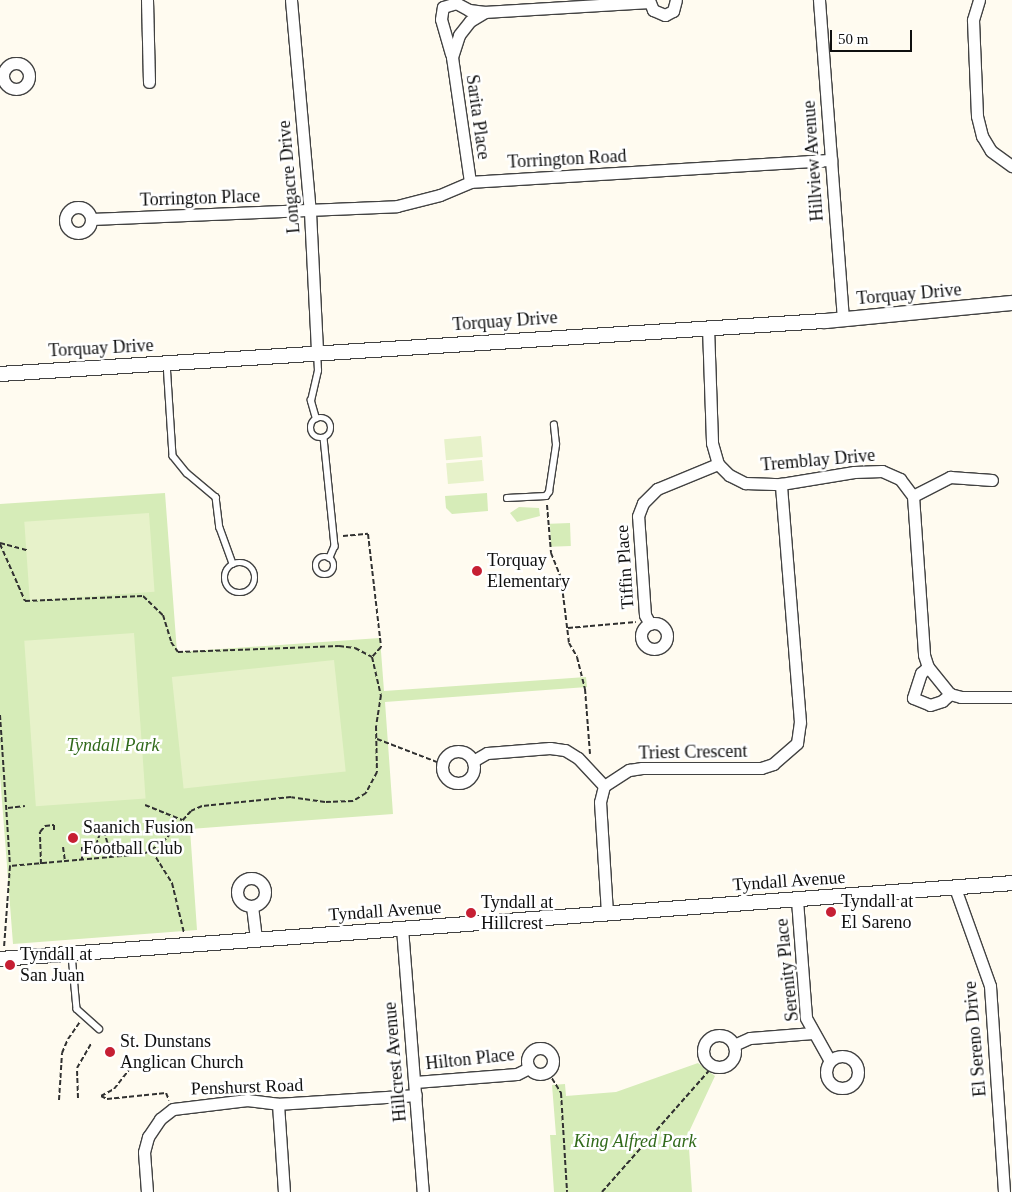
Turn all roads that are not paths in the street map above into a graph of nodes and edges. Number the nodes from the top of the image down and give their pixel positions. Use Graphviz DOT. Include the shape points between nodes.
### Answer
graph roads {
  1 [pos="147,0"];
  2 [pos="291,0"];
  3 [pos="676,0"];
  4 [pos="818,0"];
  5 [pos="979,0"];
  6 [pos="649,1"];
  7 [pos="485,12"];
  8 [pos="452,57"];
  9 [pos="149,82"];
  10 [pos="831,160"];
  11 [pos="1012,166"];
  12 [pos="470,182"];
  13 [pos="310,212"];
  14 [pos="91,219"];
  15 [pos="1012,303"];
  16 [pos="843,318"];
  17 [pos="708,327"];
  18 [pos="317,352"];
  19 [pos="167,363"];
  20 [pos="0,374"];
  21 [pos="316,420"];
  22 [pos="554,425"];
  23 [pos="324,438"];
  24 [pos="718,464"];
  25 [pos="992,480"];
  26 [pos="781,484"];
  27 [pos="913,496"];
  28 [pos="507,498"];
  29 [pos="330,558"];
  30 [pos="233,564"];
  31 [pos="648,621"];
  32 [pos="928,667"];
  33 [pos="950,694"];
  34 [pos="1012,697"];
  35 [pos="473,761"];
  36 [pos="604,786"];
  37 [pos="1012,883"];
  38 [pos="955,888"];
  39 [pos="797,900"];
  40 [pos="252,906"];
  41 [pos="608,913"];
  42 [pos="402,928"];
  43 [pos="256,939"];
  44 [pos="72,953"];
  45 [pos="2,954"];
  46 [pos="99,1030"];
  47 [pos="812,1033"];
  48 [pos="734,1045"];
  49 [pos="830,1060"];
  50 [pos="529,1068"];
  51 [pos="415,1082"];
  52 [pos="416,1096"];
  53 [pos="278,1104"];
  54 [pos="147,1192"];
  55 [pos="284,1192"];
  56 [pos="423,1192"];
  57 [pos="1004,1192"];
  1 -- 9 [label="street"];
  2 -- 13 [label="street, Longacre Drive"];
  3 -- 6 [label="street, Sarita Place" via="673,10 665,15 652,10"];
  4 -- 10 [label="street, Hillview Avenue"];
  5 -- 11 [label="street" via="973,20 977,116 982,136 992,151"];
  6 -- 7 [label="street, Sarita Place"];
  7 -- 8 [label="street, Sarita Place" via="470,21 459,35"];
  7 -- 8 [label="street, Sarita Place" via="469,10 456,3 443,7 441,19"];
  8 -- 12 [label="street, Sarita Place"];
  10 -- 12 [label="street, Torrington Road"];
  10 -- 16 [label="street, Hillview Avenue"];
  12 -- 13 [label="street, Torrington Road" via="440,195 397,206"];
  13 -- 14 [label="street, Torrington Place"];
  13 -- 18 [label="street, Longacre Drive"];
  15 -- 16 [label="street, Torquay Drive"];
  16 -- 17 [label="street, Torquay Drive"];
  17 -- 18 [label="street, Torquay Drive"];
  17 -- 24 [label="street" via="712,443"];
  18 -- 19 [label="street, Torquay Drive"];
  18 -- 21 [label="lane" via="318,371 311,400"];
  19 -- 20 [label="street, Torquay Drive"];
  19 -- 30 [label="lane" via="173,456 182,469 216,497 220,528"];
  21 -- 23 [label="lane" via="311,427 313,433"];
  21 -- 23 [label="lane" via="326,419 330,424 331,431"];
  22 -- 28 [label="lane" via="552,484 546,496"];
  23 -- 29 [label="lane" via="335,546"];
  24 -- 26 [label="street, Tremblay Drive" via="729,475 745,483"];
  24 -- 31 [label="street, Tiffin Place" via="657,489 643,503 638,516"];
  25 -- 27 [label="street" via="950,477"];
  26 -- 27 [label="street, Tremblay Drive" via="854,472 882,471 900,479"];
  26 -- 36 [label="street, Triest Crescent" via="800,722 796,743 773,764 761,768 642,768 629,770"];
  27 -- 32 [label="street" via="924,655"];
  30 -- 30 [label="lane" via="226,571 227,585 239,593 249,591 255,583 255,572 243,562"];
  32 -- 33 [label="street"];
  32 -- 33 [label="street" via="921,673 913,698 930,705 942,702"];
  33 -- 34 [label="street"];
  35 -- 35 [label="street" via="471,777 462,783 446,779 442,764 447,755 456,751 466,753"];
  35 -- 36 [label="street" via="488,753 550,748 565,750 587,765"];
  36 -- 41 [label="street" via="600,802"];
  37 -- 38 [label="street, Tyndall Avenue"];
  38 -- 39 [label="street, Tyndall Avenue"];
  38 -- 57 [label="street, El Sereno Drive" via="990,986"];
  39 -- 41 [label="street, Tyndall Avenue"];
  39 -- 47 [label="street, Serenity Place" via="806,1018"];
  40 -- 43 [label="street"];
  41 -- 42 [label="street, Tyndall Avenue"];
  42 -- 43 [label="street, Tyndall Avenue"];
  42 -- 51 [label="street, Hillcrest Avenue"];
  43 -- 44 [label="street, Tyndall Avenue"];
  44 -- 45 [label="street, Tyndall Avenue"];
  44 -- 46 [label="lane" via="73,996 83,1018"];
  47 -- 48 [label="street" via="750,1038"];
  47 -- 49 [label="street, Serenity Place"];
  48 -- 48 [label="street" via="735,1056 729,1065 713,1066 703,1054 708,1040 722,1035"];
  50 -- 50 [label="street, Hilton Place" via="527,1060 531,1052 542,1048 550,1053 553,1060 548,1072 540,1074"];
  50 -- 51 [label="street, Hilton Place" via="517,1074"];
  51 -- 52 [label="street, Hillcrest Avenue"];
  52 -- 53 [label="street, Penshurst Road"];
  52 -- 56 [label="street, Hillcrest Avenue"];
  53 -- 54 [label="street, Penshurst Road" via="247,1100 173,1109 160,1118 148,1137 144,1152"];
  53 -- 55 [label="street"];
}
